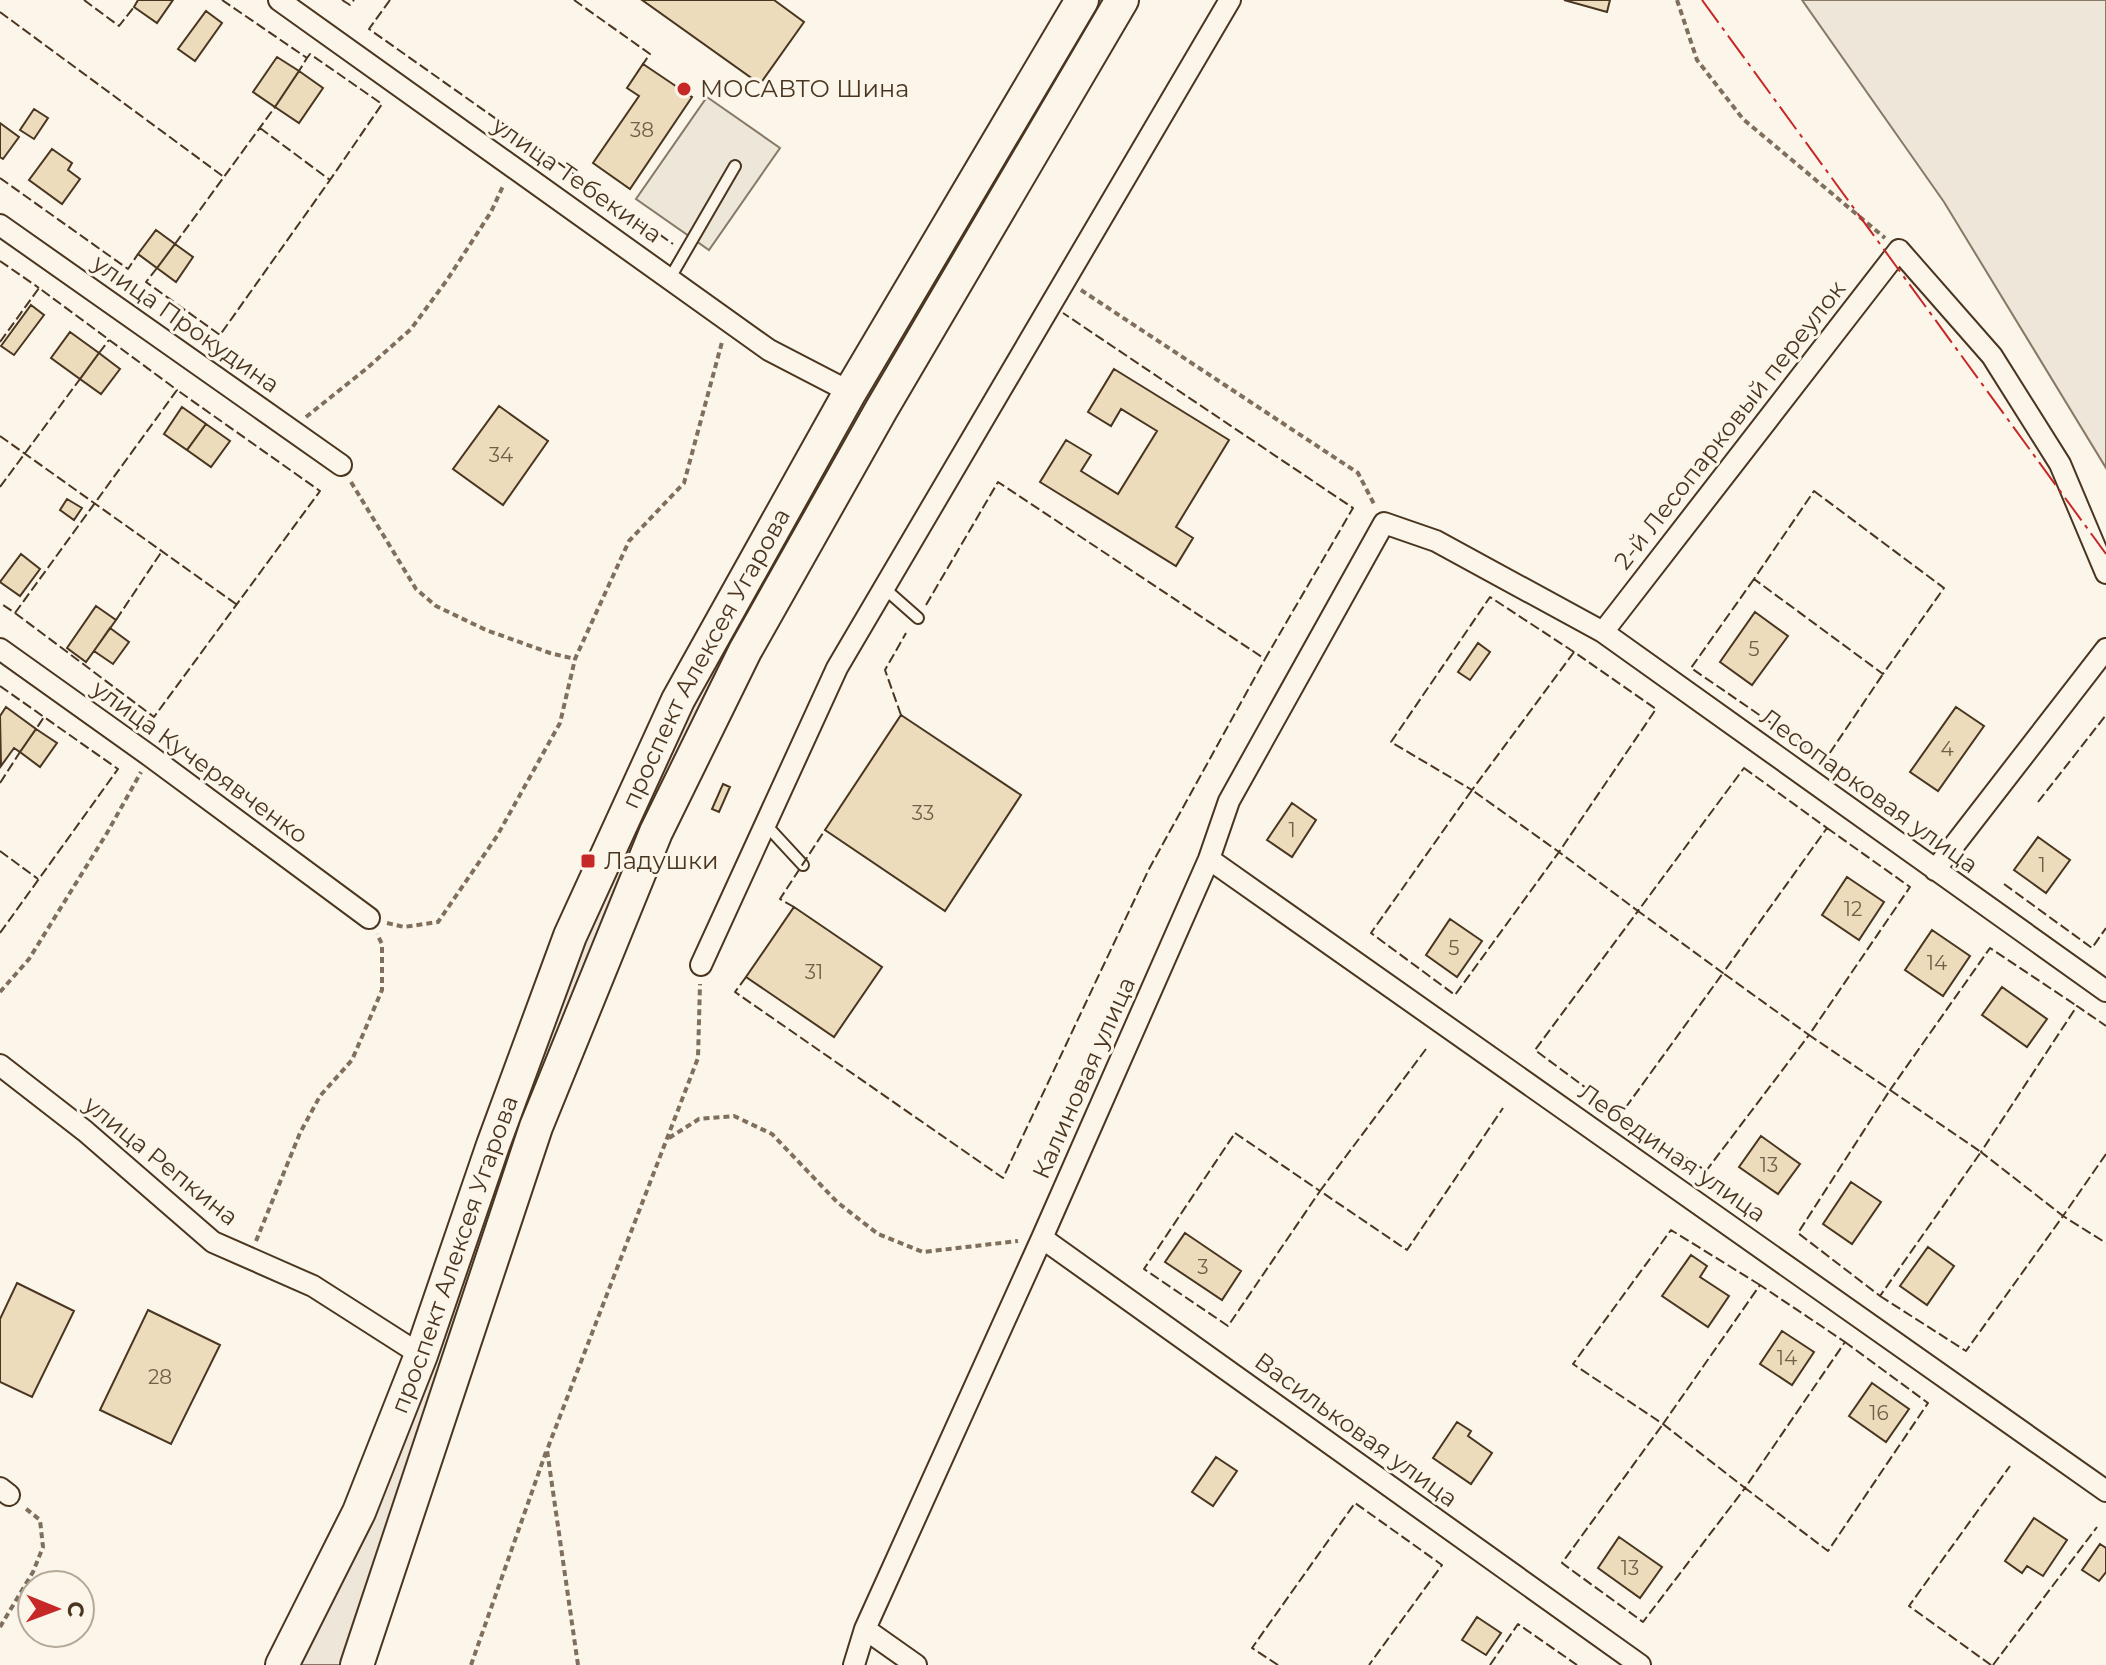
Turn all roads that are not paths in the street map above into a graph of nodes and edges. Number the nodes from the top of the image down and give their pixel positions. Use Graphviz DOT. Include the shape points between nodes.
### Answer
graph roads {
  1 [pos="279,0"];
  2 [pos="1122,0"];
  3 [pos="1230,0"];
  4 [pos="1077,2"];
  5 [pos="735,166"];
  6 [pos="0,225"];
  7 [pos="670,278"];
  8 [pos="850,392"];
  9 [pos="881,410"];
  10 [pos="341,465"];
  11 [pos="1384,523"];
  12 [pos="2106,573"];
  13 [pos="884,588"];
  14 [pos="918,618"];
  15 [pos="1603,632"];
  16 [pos="0,649"];
  17 [pos="2106,649"];
  18 [pos="766,825"];
  19 [pos="1209,859"];
  20 [pos="803,865"];
  21 [pos="1935,870"];
  22 [pos="369,918"];
  23 [pos="701,965"];
  24 [pos="2106,991"];
  25 [pos="0,1065"];
  26 [pos="1042,1238"];
  27 [pos="421,1355"];
  28 [pos="2106,1491"];
  29 [pos="865,1629"];
  30 [pos="282,1665"];
  31 [pos="357,1665"];
  32 [pos="854,1665"];
  33 [pos="916,1665"];
  34 [pos="1640,1665"];
  1 -- 7 [label="street, улица Тебекина"];
  2 -- 9 [label="main road, проспект Алексея Угарова"];
  3 -- 13 [label="street"];
  4 -- 8 [label="main road, проспект Алексея Угарова"];
  5 -- 7 [label="lane"];
  6 -- 10 [label="street, улица Прокудина"];
  7 -- 8 [label="street, улица Тебекина" via="769,350"];
  8 -- 9 [label="main road"];
  8 -- 27 [label="main road, проспект Алексея Угарова" via="678,700 570,936"];
  9 -- 31 [label="main road, проспект Алексея Угарова" via="745,651 656,832 536,1127"];
  11 -- 15 [label="street, Лесопарковая улица" via="1436,541"];
  11 -- 19 [label="street, Калиновая улица" via="1229,801"];
  12 -- 15 [label="street, 2-й Лесопарковый переулок" via="2060,464 1992,356 1899,250"];
  13 -- 14 [label="lane"];
  13 -- 18 [label="street" via="837,668"];
  15 -- 21 [label="street, Лесопарковая улица"];
  16 -- 22 [label="street, улица Кучерявченко"];
  17 -- 21 [label="street"];
  18 -- 20 [label="lane"];
  18 -- 23 [label="street"];
  19 -- 26 [label="street, Калиновая улица"];
  19 -- 28 [label="street, Лебединая улица"];
  21 -- 24 [label="street, Лесопарковая улица"];
  25 -- 27 [label="street, улица Репкина" via="213,1242 313,1286"];
  26 -- 29 [label="street, Калиновая улица"];
  26 -- 34 [label="street, Васильковая улица"];
  27 -- 30 [label="main road, проспект Алексея Угарова" via="359,1512"];
  29 -- 32 [label="street, Калиновая улица"];
  29 -- 33 [label="street"];
}
